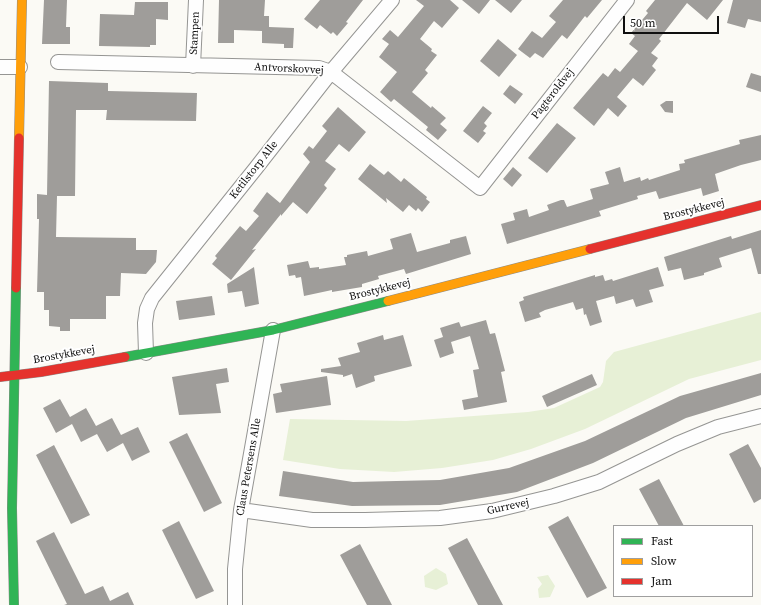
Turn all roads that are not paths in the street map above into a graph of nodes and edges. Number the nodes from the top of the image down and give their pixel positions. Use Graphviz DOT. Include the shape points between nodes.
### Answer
graph roads {
  1 [pos="22,0"];
  2 [pos="196,0"];
  3 [pos="392,0"];
  4 [pos="627,0"];
  5 [pos="58,62"];
  6 [pos="193,66"];
  7 [pos="0,67"];
  8 [pos="20,67"];
  9 [pos="331,72"];
  10 [pos="480,188"];
  11 [pos="761,205"];
  12 [pos="273,330"];
  13 [pos="146,353"];
  14 [pos="14,375"];
  15 [pos="0,377"];
  16 [pos="761,416"];
  17 [pos="241,510"];
  18 [pos="14,605"];
  19 [pos="235,605"];
  1 -- 8 [label="street"];
  2 -- 6 [label="street, Stampen"];
  3 -- 9 [label="street, Ketilstorp Alle"];
  4 -- 10 [label="street, Pagteroldvej"];
  5 -- 6 [label="street, Antvorskovvej"];
  6 -- 9 [label="street, Antvorskovvej" via="319,68"];
  7 -- 8 [label="street"];
  8 -- 14 [label="street"];
  9 -- 10 [label="street, Antvorskovvej"];
  9 -- 13 [label="street, Ketilstorp Alle" via="152,298 145,323"];
  11 -- 12 [label="street, Brostykkevej"];
  12 -- 13 [label="street, Brostykkevej"];
  12 -- 17 [label="street, Claus Petersens Alle"];
  13 -- 14 [label="street, Brostykkevej"];
  14 -- 15 [label="street, Brostykkevej"];
  14 -- 18 [label="street"];
  16 -- 17 [label="street, Gurrevej" via="718,427 598,482 492,511 440,518 312,520"];
  17 -- 19 [label="street, Claus Petersens Alle" via="235,569"];
}
